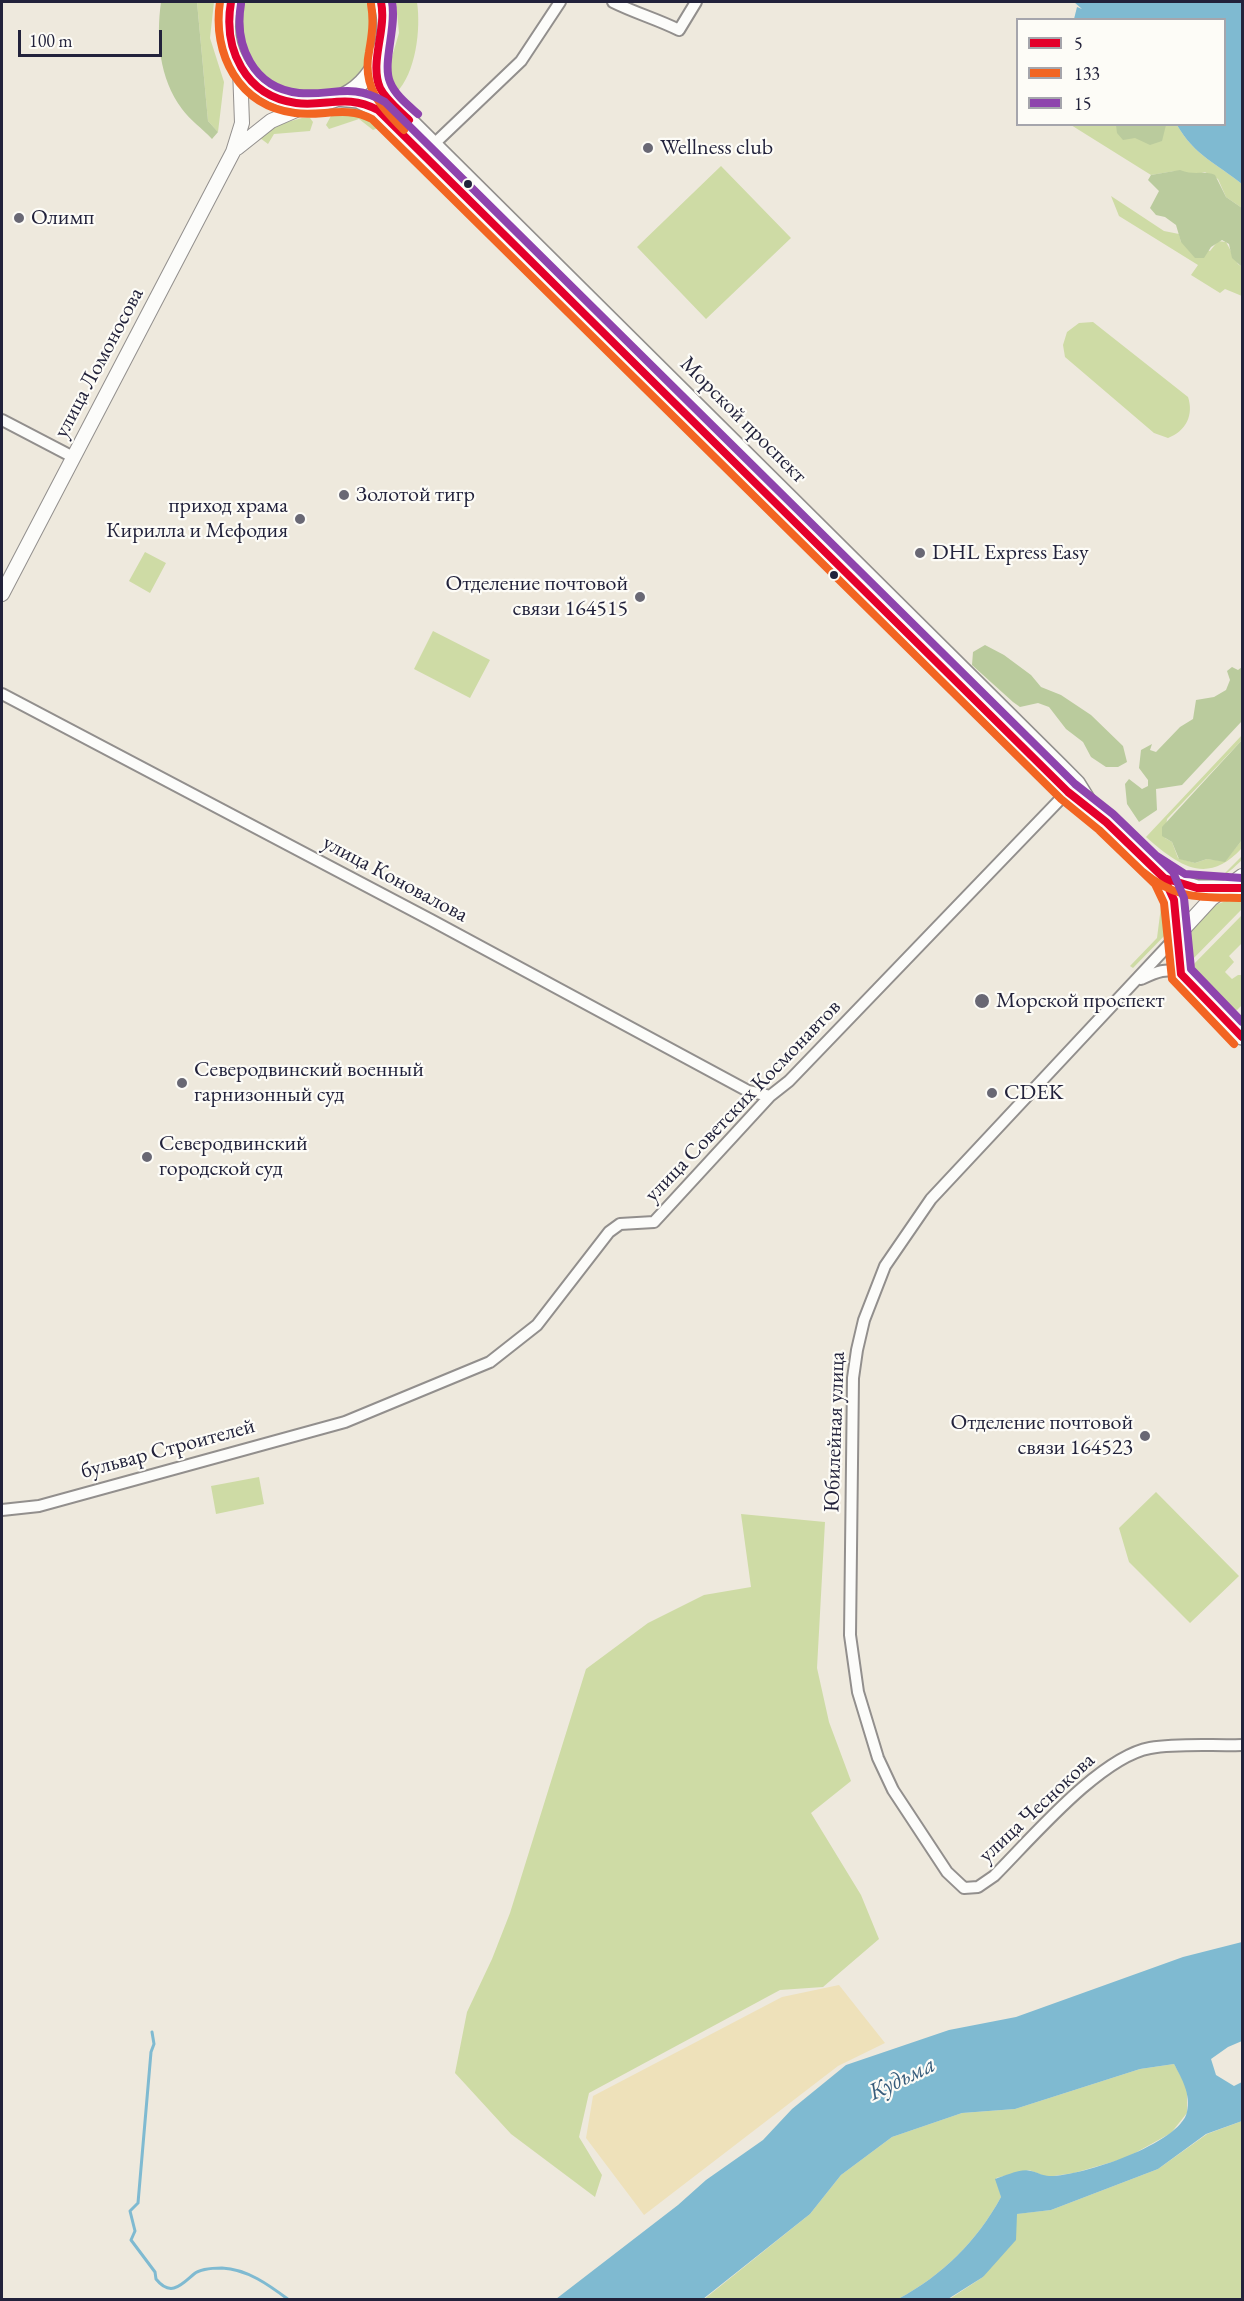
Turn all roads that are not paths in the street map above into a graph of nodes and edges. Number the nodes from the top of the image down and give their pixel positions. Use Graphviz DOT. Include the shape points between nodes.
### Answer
graph roads {
  1 [pos="231,2"];
  2 [pos="381,2"];
  3 [pos="560,2"];
  4 [pos="613,2"];
  5 [pos="696,2"];
  6 [pos="381,51"];
  7 [pos="240,68"];
  8 [pos="336,98"];
  9 [pos="310,104"];
  10 [pos="434,144"];
  11 [pos="234,152"];
  12 [pos="423,155"];
  13 [pos="679,398"];
  14 [pos="2,420"];
  15 [pos="73,457"];
  16 [pos="2,594"];
  17 [pos="2,694"];
  18 [pos="1072,788"];
  19 [pos="1242,876"];
  20 [pos="1164,878"];
  21 [pos="1236,888"];
  22 [pos="1176,937"];
  23 [pos="1181,974"];
  24 [pos="1138,980"];
  25 [pos="1242,1037"];
  26 [pos="770,1096"];
  27 [pos="345,1422"];
  28 [pos="2,1510"];
  29 [pos="1242,1744"];
  30 [pos="964,1888"];
  1 -- 7 [label="main road" via="228,31"];
  2 -- 6 [label="main road, Морской проспект" via="385,29"];
  3 -- 10 [label="street" via="521,61"];
  4 -- 5 [label="street" via="679,30"];
  6 -- 8 [label="main road" via="366,77"];
  6 -- 10 [label="main road, Морской проспект" via="376,75 381,88"];
  7 -- 9 [label="main road" via="268,94 288,102"];
  7 -- 11 [label="street" via="242,123"];
  8 -- 9 [label="main road"];
  8 -- 12 [label="main road, Морской проспект" via="358,100 378,110"];
  9 -- 11 [label="street" via="271,121"];
  10 -- 12 [label="main road"];
  10 -- 13 [label="main road, Морской проспект"];
  11 -- 15 [label="street, улица Ломоносова"];
  12 -- 13 [label="main road, Морской проспект"];
  13 -- 18 [label="main road, Морской проспект"];
  14 -- 15 [label="street"];
  15 -- 16 [label="street, улица Ломоносова"];
  17 -- 26 [label="street, улица Коновалова" via="748,1091"];
  18 -- 20 [label="main road, Морской проспект"];
  18 -- 26 [label="street, улица Советских Космонавтов" via="789,1082"];
  19 -- 21 [label="street, Юбилейная улица"];
  20 -- 21 [label="main road, Морской проспект" via="1188,887"];
  20 -- 22 [label="main road, Морской проспект" via="1174,900"];
  21 -- 22 [label="street, Юбилейная улица" via="1211,899"];
  22 -- 23 [label="main road, Морской проспект"];
  22 -- 24 [label="street, Юбилейная улица"];
  23 -- 24 [label="street" via="1159,971"];
  23 -- 25 [label="main road"];
  24 -- 30 [label="street, Юбилейная улица" via="931,1199 885,1266 857,1350 853,1378 850,1635 858,1692 878,1758 893,1790 947,1872"];
  26 -- 27 [label="street, улица Советских Космонавтов" via="654,1222 620,1224 609,1232 537,1325 489,1362"];
  27 -- 28 [label="street, бульвар Строителей" via="39,1506"];
  29 -- 30 [label="street, улица Чеснокова" via="1149,1748 1120,1760 1097,1776 994,1876 978,1887"];
}
